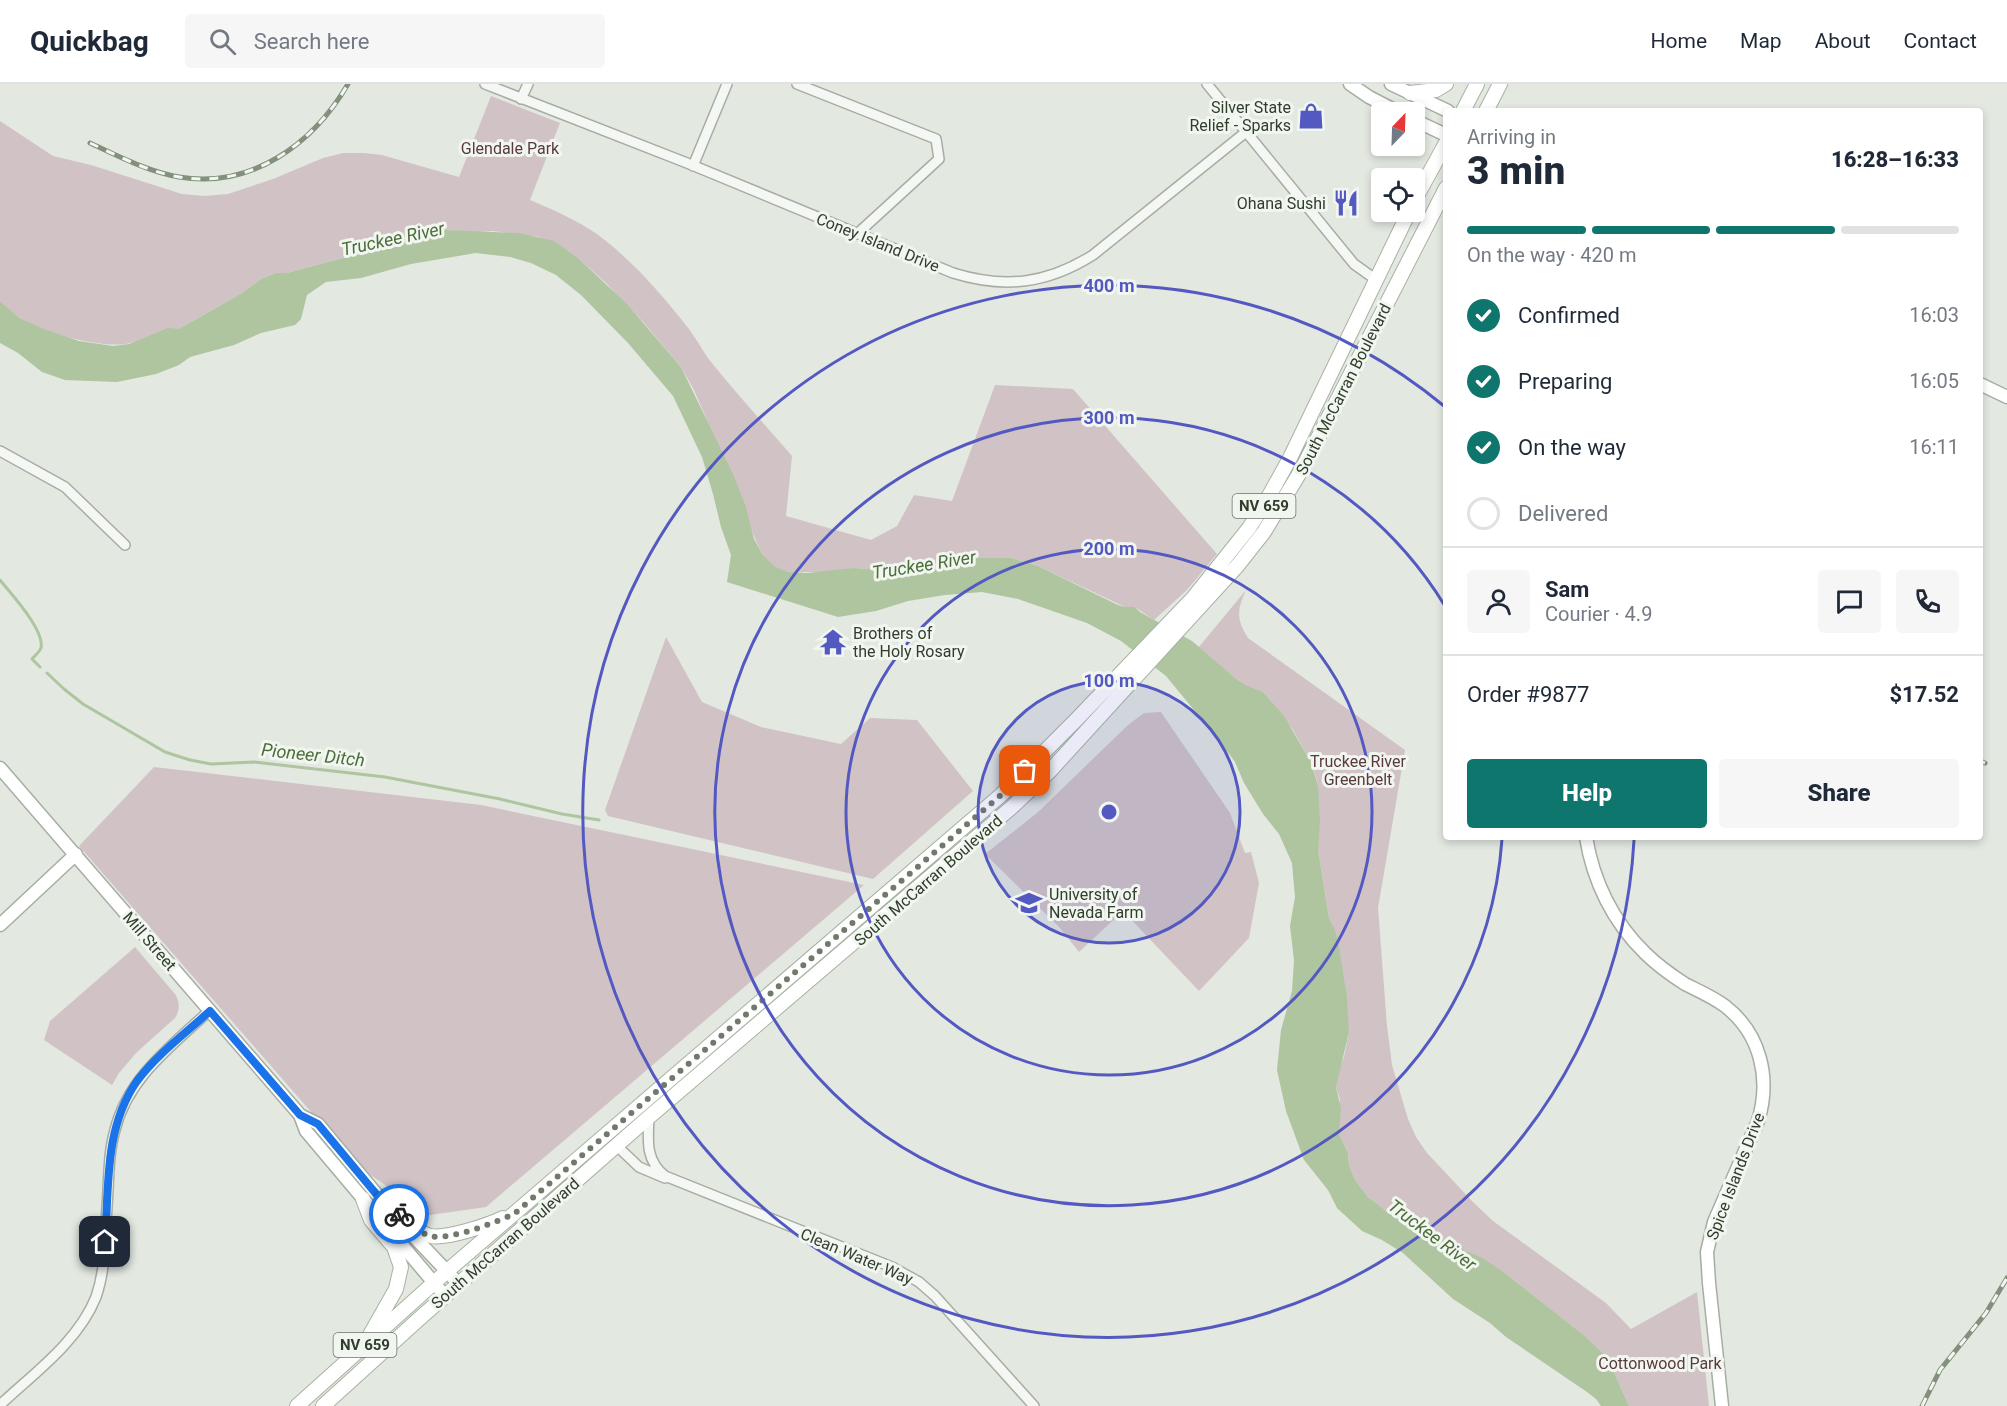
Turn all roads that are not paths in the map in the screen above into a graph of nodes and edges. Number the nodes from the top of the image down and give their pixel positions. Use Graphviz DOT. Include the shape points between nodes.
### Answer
graph roads {
  1 [pos="485,84"];
  2 [pos="528,84"];
  3 [pos="727,84"];
  4 [pos="797,84"];
  5 [pos="1208,84"];
  6 [pos="1350,84"];
  7 [pos="1391,84"];
  8 [pos="1446,84"];
  9 [pos="1477,84"];
  10 [pos="1502,84"];
  11 [pos="1410,93"];
  12 [pos="521,99"];
  13 [pos="1377,102"];
  14 [pos="1465,108"];
  15 [pos="1488,108"];
  16 [pos="1500,108"];
  17 [pos="1443,109"];
  18 [pos="1425,125"];
  19 [pos="1246,132"];
  20 [pos="1443,134"];
  21 [pos="1443,148"];
  22 [pos="693,166"];
  23 [pos="1425,181"];
  24 [pos="1443,194"];
  25 [pos="1443,210"];
  26 [pos="1404,222"];
  27 [pos="856,234"];
  28 [pos="1403,271"];
  29 [pos="1375,279"];
  30 [pos="1983,385"];
  31 [pos="2007,397"];
  32 [pos="0,451"];
  33 [pos="125,545"];
  34 [pos="1188,612"];
  35 [pos="1125,678"];
  36 [pos="0,768"];
  37 [pos="956,834"];
  38 [pos="1587,840"];
  39 [pos="967,846"];
  40 [pos="76,854"];
  41 [pos="0,925"];
  42 [pos="210,1011"];
  43 [pos="300,1115"];
  44 [pos="649,1117"];
  45 [pos="616,1145"];
  46 [pos="671,1179"];
  47 [pos="363,1199"];
  48 [pos="382,1201"];
  49 [pos="514,1214"];
  50 [pos="446,1272"];
  51 [pos="433,1283"];
  52 [pos="459,1284"];
  53 [pos="445,1296"];
  54 [pos="363,1347"];
  55 [pos="1,1404"];
  56 [pos="297,1406"];
  57 [pos="323,1406"];
  58 [pos="1034,1406"];
  59 [pos="1722,1406"];
  1 -- 12 [label="street, Coney Island Drive"];
  2 -- 12 [label="street"];
  3 -- 22 [label="street"];
  4 -- 27 [label="street" via="936,139 939,159"];
  5 -- 19 [label="street"];
  6 -- 13 [label="main road"];
  7 -- 11 [label="main road"];
  8 -- 11 [label="main road" via="1436,90"];
  9 -- 14 [label="main road"];
  10 -- 15 [label="main road"];
  10 -- 16 [label="main road"];
  11 -- 17 [label="main road"];
  12 -- 22 [label="street, Coney Island Drive"];
  18 -- 20 [label="main road"];
  19 -- 27 [label="street, Coney Island Drive" via="1093,255 1047,277 1010,283 970,278"];
  19 -- 29 [label="street" via="1354,264"];
  21 -- 23 [label="main road"];
  22 -- 27 [label="street, Coney Island Drive"];
  24 -- 28 [label="main road, South McCarran Boulevard / NV 659"];
  25 -- 28 [label="main road"];
  26 -- 29 [label="main road, South McCarran Boulevard / NV 659"];
  28 -- 34 [label="main road, South McCarran Boulevard / NV 659" via="1328,423 1284,501 1238,565"];
  29 -- 34 [label="main road, South McCarran Boulevard / NV 659" via="1264,505"];
  30 -- 31 [label="main road"];
  32 -- 33 [label="street" via="65,487"];
  34 -- 35 [label="main road, South McCarran Boulevard / NV 659"];
  35 -- 37 [label="main road, South McCarran Boulevard / NV 659"];
  35 -- 39 [label="main road, South McCarran Boulevard / NV 659" via="1049,772"];
  36 -- 40 [label="main road, Mill Street"];
  37 -- 39 [label="main road"];
  37 -- 49 [label="main road, South McCarran Boulevard / NV 659"];
  38 -- 59 [label="main road, Spice Islands Drive" via="1601,891 1626,931 1659,965 1736,1016 1755,1042 1761,1058 1764,1082 1758,1121 1714,1222 1707,1252"];
  39 -- 44 [label="main road, South McCarran Boulevard / NV 659"];
  40 -- 41 [label="main road"];
  40 -- 42 [label="main road, Mill Street"];
  42 -- 43 [label="main road, Mill Street"];
  42 -- 55 [label="street" via="150,1067 120,1112 111,1148 104,1262 87,1314 68,1341"];
  43 -- 47 [label="main road, Mill Street" via="306,1131"];
  43 -- 48 [label="main road, Mill Street" via="318,1124"];
  44 -- 45 [label="main road, South McCarran Boulevard / NV 659"];
  44 -- 46 [label="street, Clean Water Way" via="650,1158"];
  45 -- 46 [label="street, Clean Water Way" via="642,1169"];
  45 -- 52 [label="main road, South McCarran Boulevard / NV 659"];
  46 -- 58 [label="street, Clean Water Way" via="910,1276 935,1296"];
  47 -- 51 [label="main road, Mill Street"];
  47 -- 54 [label="main road" via="371,1220 394,1247 401,1268 396,1289"];
  48 -- 49 [label="main road" via="433,1237"];
  48 -- 50 [label="main road, Mill Street"];
  49 -- 50 [label="main road, South McCarran Boulevard / NV 659"];
  50 -- 51 [label="main road, South McCarran Boulevard / NV 659"];
  50 -- 52 [label="main road, Mill Street"];
  51 -- 53 [label="main road, Mill Street"];
  51 -- 54 [label="main road, South McCarran Boulevard / NV 659"];
  52 -- 53 [label="main road, South McCarran Boulevard / NV 659"];
  53 -- 57 [label="main road, South McCarran Boulevard / NV 659"];
  54 -- 56 [label="main road, South McCarran Boulevard / NV 659"];
}
